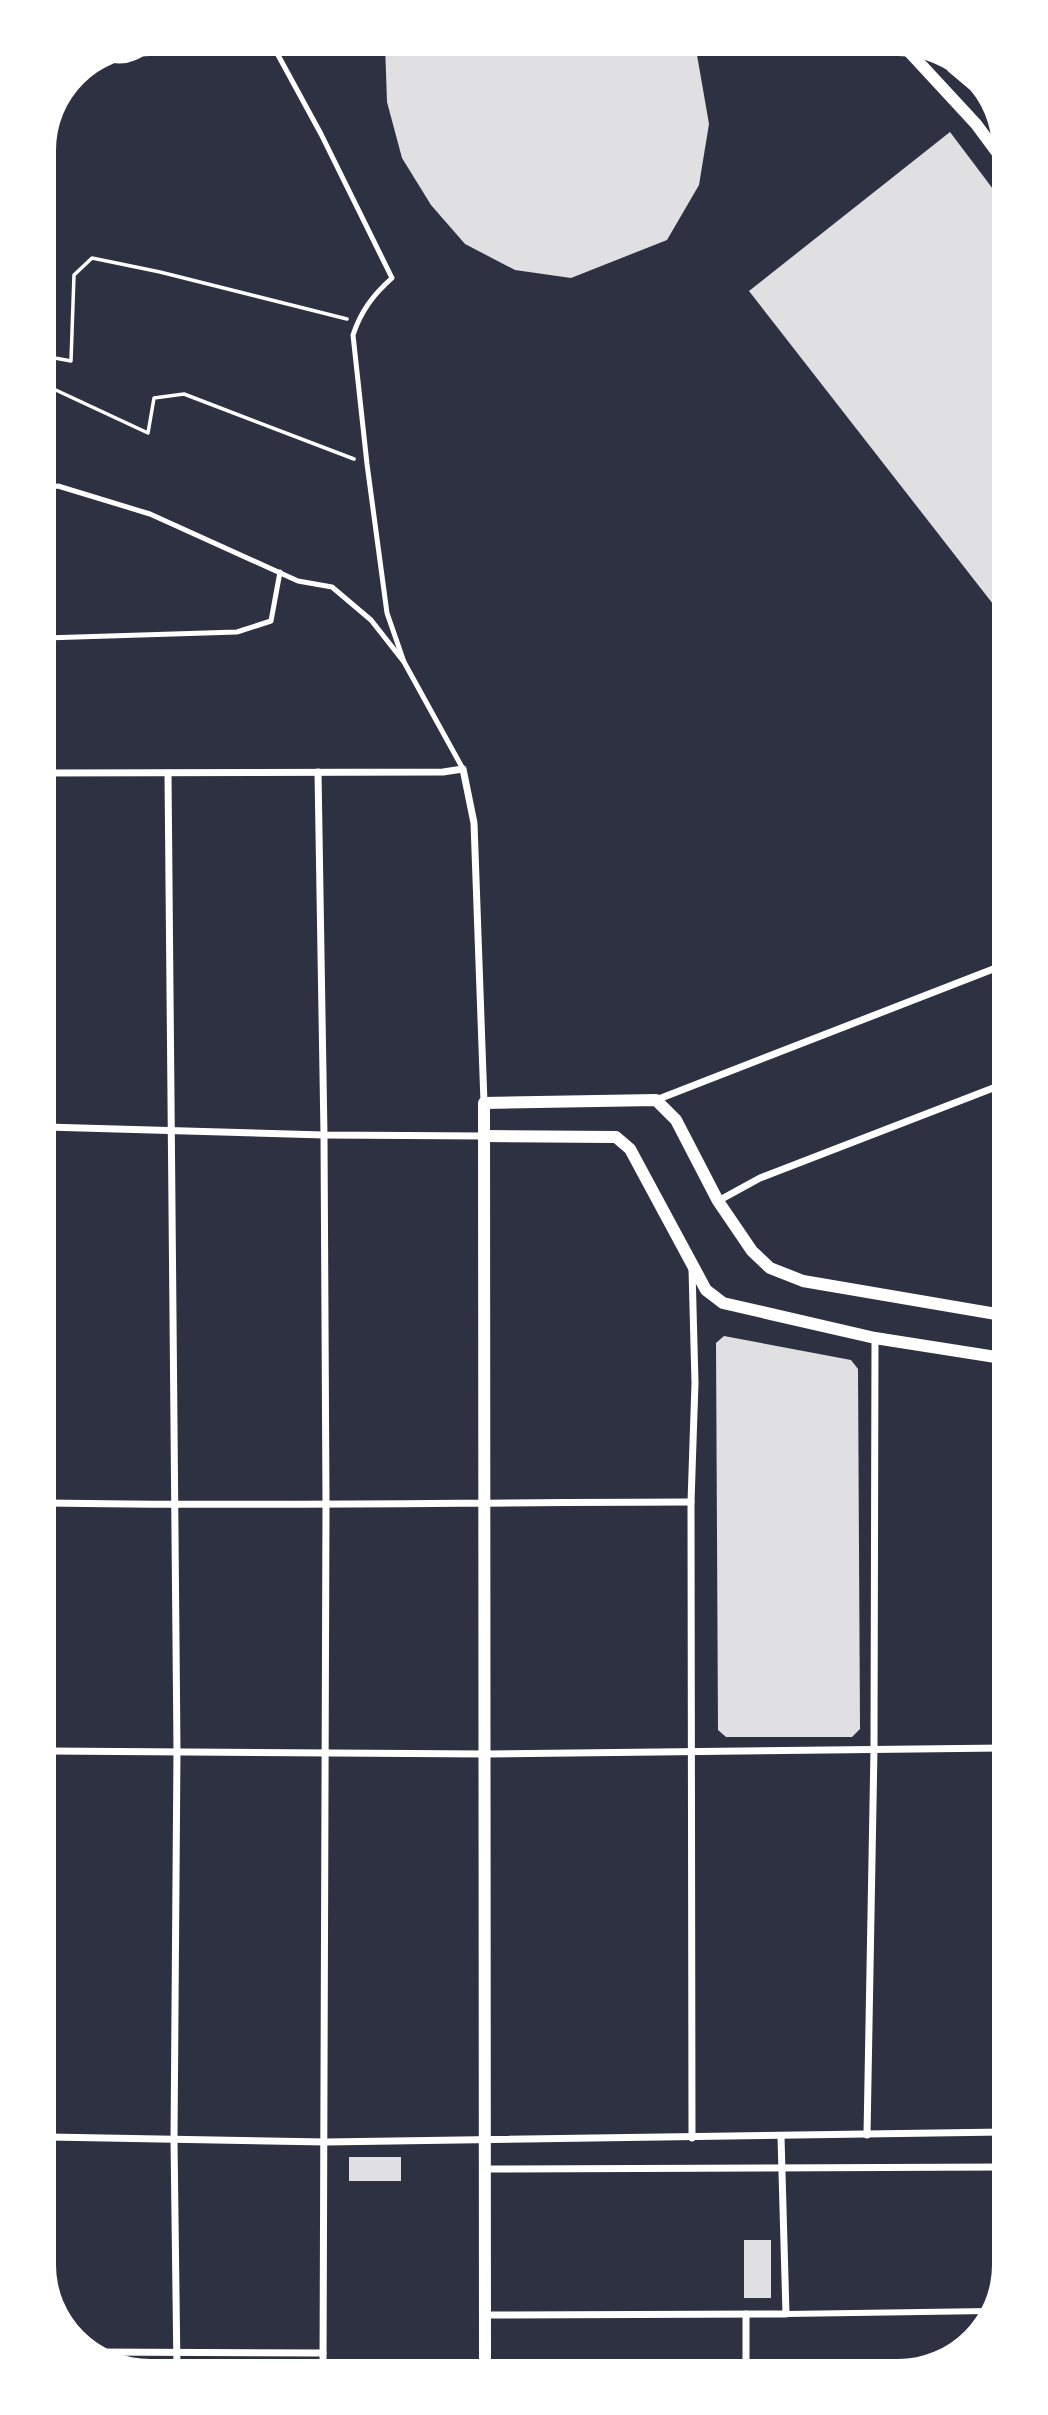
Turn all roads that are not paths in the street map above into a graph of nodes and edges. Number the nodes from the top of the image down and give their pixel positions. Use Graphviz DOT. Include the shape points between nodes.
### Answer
graph roads {
  1 [pos="279,56"];
  2 [pos="915,58"];
  3 [pos="991,145"];
  4 [pos="56,486"];
  5 [pos="280,572"];
  6 [pos="56,638"];
  7 [pos="404,662"];
  8 [pos="463,769"];
  9 [pos="318,772"];
  10 [pos="56,773"];
  11 [pos="169,773"];
  12 [pos="992,969"];
  13 [pos="992,1088"];
  14 [pos="656,1100"];
  15 [pos="484,1103"];
  16 [pos="56,1127"];
  17 [pos="171,1130"];
  18 [pos="324,1135"];
  19 [pos="484,1136"];
  20 [pos="718,1201"];
  21 [pos="692,1265"];
  22 [pos="992,1313"];
  23 [pos="875,1338"];
  24 [pos="992,1356"];
  25 [pos="484,1502"];
  26 [pos="691,1502"];
  27 [pos="56,1503"];
  28 [pos="326,1504"];
  29 [pos="173,1505"];
  30 [pos="992,1748"];
  31 [pos="874,1749"];
  32 [pos="177,1750"];
  33 [pos="56,1751"];
  34 [pos="326,1752"];
  35 [pos="691,1752"];
  36 [pos="486,1754"];
  37 [pos="992,2132"];
  38 [pos="867,2135"];
  39 [pos="56,2137"];
  40 [pos="781,2137"];
  41 [pos="692,2138"];
  42 [pos="174,2140"];
  43 [pos="485,2141"];
  44 [pos="326,2142"];
  45 [pos="782,2167"];
  46 [pos="992,2167"];
  47 [pos="485,2169"];
  48 [pos="979,2311"];
  49 [pos="746,2314"];
  50 [pos="786,2314"];
  51 [pos="485,2315"];
  52 [pos="114,2352"];
  53 [pos="177,2352"];
  54 [pos="323,2353"];
  55 [pos="177,2359"];
  56 [pos="323,2359"];
  57 [pos="485,2359"];
  58 [pos="746,2359"];
  1 -- 7 [label="lane" via="391,278 372,296 353,335 387,614"];
  2 -- 3 [label="street"];
  4 -- 5 [label="lane" via="150,514"];
  5 -- 6 [label="lane" via="271,621 237,632"];
  5 -- 7 [label="lane" via="298,581 332,587 372,620"];
  7 -- 8 [label="lane"];
  8 -- 9 [label="street"];
  8 -- 15 [label="street" via="474,822"];
  9 -- 11 [label="street"];
  9 -- 18 [label="street"];
  10 -- 11 [label="street"];
  11 -- 17 [label="street"];
  12 -- 14 [label="street"];
  13 -- 20 [label="street" via="760,1178"];
  14 -- 15 [label="street"];
  14 -- 20 [label="street" via="676,1120"];
  15 -- 19 [label="street"];
  16 -- 17 [label="street"];
  17 -- 18 [label="street"];
  17 -- 29 [label="street"];
  18 -- 19 [label="street"];
  18 -- 28 [label="street"];
  19 -- 21 [label="street" via="616,1138 631,1149"];
  19 -- 25 [label="street"];
  20 -- 22 [label="street" via="752,1251 770,1268 803,1281"];
  21 -- 23 [label="street" via="706,1290 723,1303"];
  21 -- 26 [label="street"];
  23 -- 24 [label="street"];
  23 -- 31 [label="street"];
  25 -- 26 [label="street"];
  25 -- 28 [label="street"];
  25 -- 36 [label="street"];
  26 -- 35 [label="street"];
  27 -- 29 [label="street"];
  28 -- 29 [label="street"];
  28 -- 34 [label="street"];
  29 -- 32 [label="street"];
  30 -- 31 [label="street"];
  31 -- 35 [label="street"];
  31 -- 38 [label="street"];
  32 -- 33 [label="street"];
  32 -- 34 [label="street"];
  32 -- 42 [label="street"];
  34 -- 36 [label="street"];
  34 -- 44 [label="street"];
  35 -- 36 [label="street"];
  35 -- 41 [label="street"];
  36 -- 43 [label="street"];
  37 -- 38 [label="street"];
  38 -- 40 [label="street"];
  39 -- 42 [label="street"];
  40 -- 41 [label="street"];
  40 -- 45 [label="street"];
  41 -- 43 [label="street"];
  42 -- 44 [label="street"];
  42 -- 53 [label="street"];
  43 -- 44 [label="street"];
  43 -- 47 [label="street"];
  44 -- 54 [label="street"];
  45 -- 46 [label="street"];
  45 -- 47 [label="street"];
  45 -- 50 [label="street"];
  47 -- 51 [label="street"];
  48 -- 50 [label="street"];
  49 -- 50 [label="street"];
  49 -- 51 [label="street"];
  49 -- 58 [label="street"];
  51 -- 57 [label="street"];
  52 -- 53 [label="street"];
  53 -- 54 [label="street"];
  53 -- 55 [label="street"];
  54 -- 56 [label="street"];
}
